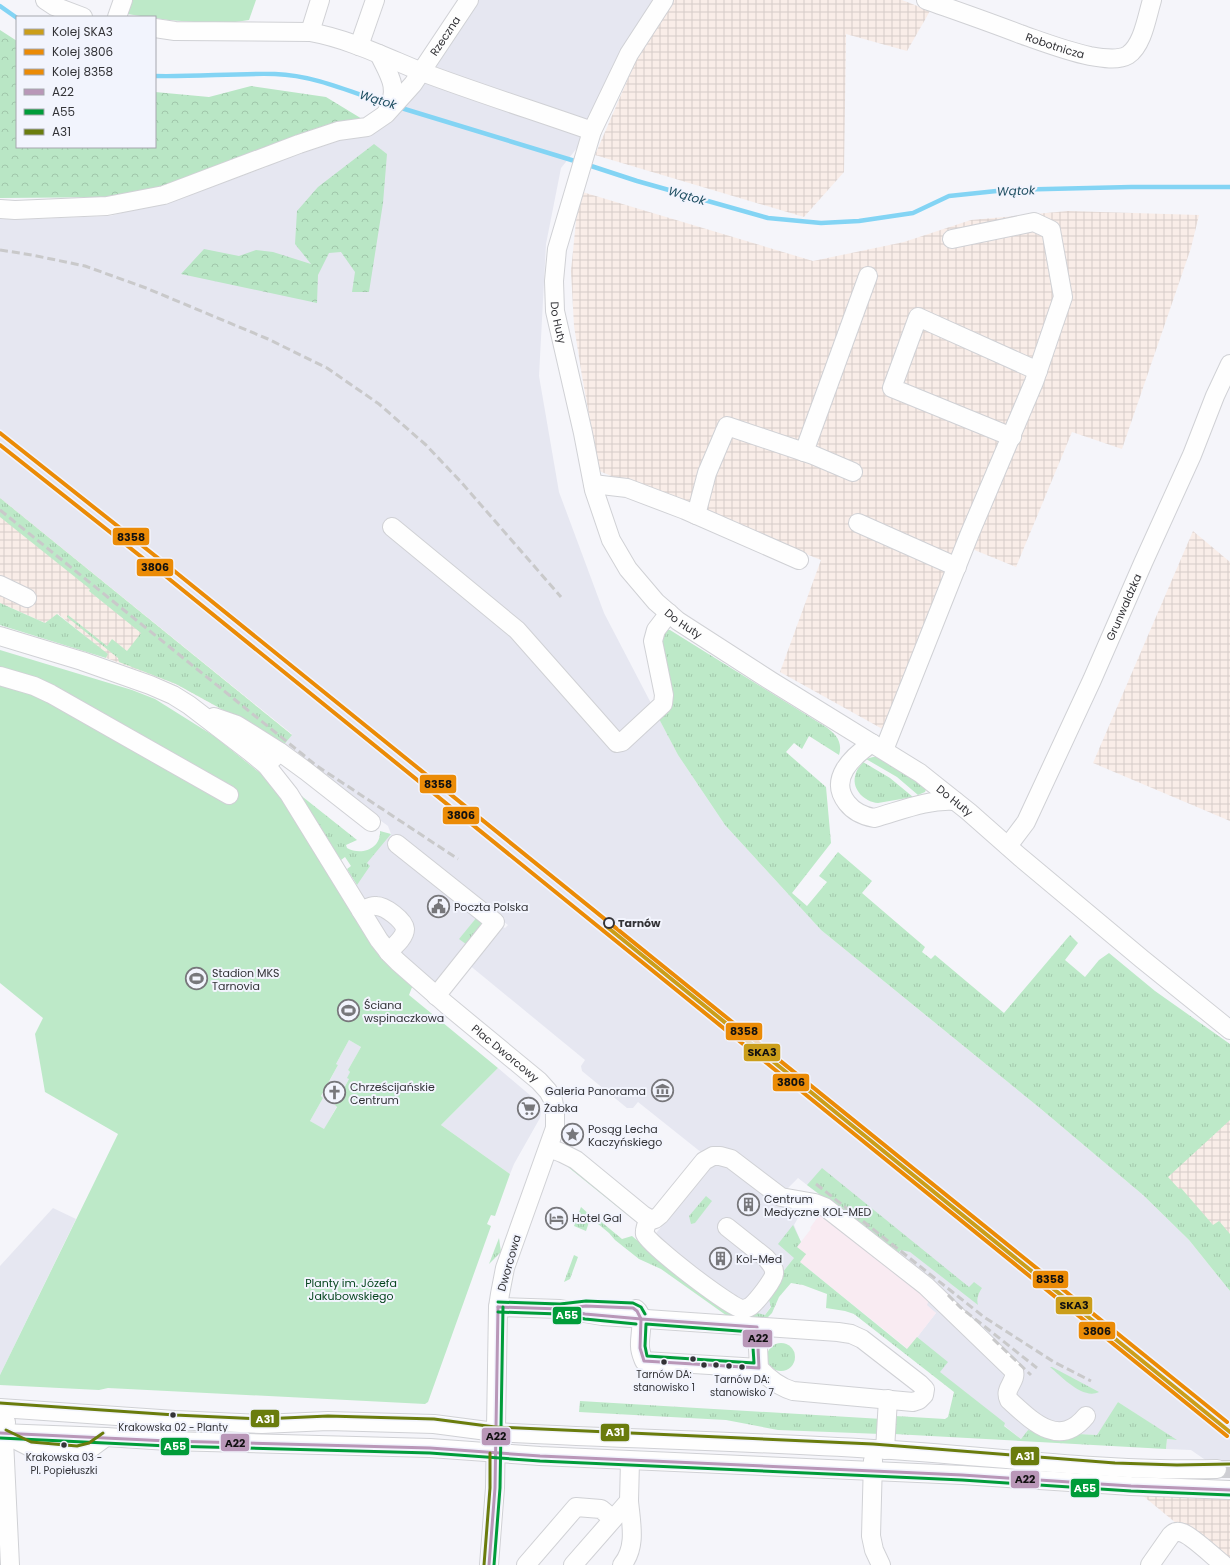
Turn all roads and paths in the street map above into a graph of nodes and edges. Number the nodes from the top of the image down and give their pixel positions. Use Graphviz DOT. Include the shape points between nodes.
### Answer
graph roads {
  1 [pos="45,0"];
  2 [pos="123,0"];
  3 [pos="320,0"];
  4 [pos="375,0"];
  5 [pos="469,0"];
  6 [pos="664,0"];
  7 [pos="926,0"];
  8 [pos="1152,0"];
  9 [pos="80,16"];
  10 [pos="117,16"];
  11 [pos="156,28"];
  12 [pos="310,32"];
  13 [pos="359,46"];
  14 [pos="379,54"];
  15 [pos="422,72"];
  16 [pos="386,114"];
  17 [pos="592,131"];
  18 [pos="0,209"];
  19 [pos="952,239"];
  20 [pos="868,276"];
  21 [pos="1230,364"];
  22 [pos="1038,371"];
  23 [pos="1012,436"];
  24 [pos="804,452"];
  25 [pos="852,472"];
  26 [pos="593,484"];
  27 [pos="696,515"];
  28 [pos="858,523"];
  29 [pos="392,527"];
  30 [pos="800,560"];
  31 [pos="957,567"];
  32 [pos="0,586"];
  33 [pos="27,598"];
  34 [pos="669,613"];
  35 [pos="0,636"];
  36 [pos="0,676"];
  37 [pos="202,714"];
  38 [pos="878,746"];
  39 [pos="280,752"];
  40 [pos="266,766"];
  41 [pos="228,795"];
  42 [pos="955,801"];
  43 [pos="371,822"];
  44 [pos="397,844"];
  45 [pos="1008,846"];
  46 [pos="361,912"];
  47 [pos="388,952"];
  48 [pos="436,996"];
  49 [pos="1230,1030"];
  50 [pos="549,1148"];
  51 [pos="649,1219"];
  52 [pos="727,1227"];
  53 [pos="498,1307"];
  54 [pos="641,1319"];
  55 [pos="757,1327"];
  56 [pos="759,1368"];
  57 [pos="888,1400"];
  58 [pos="4,1409"];
  59 [pos="1086,1416"];
  60 [pos="495,1432"];
  61 [pos="2,1433"];
  62 [pos="879,1449"];
  63 [pos="495,1453"];
  64 [pos="630,1461"];
  65 [pos="1217,1468"];
  66 [pos="872,1471"];
  67 [pos="1230,1490"];
  68 [pos="629,1501"];
  69 [pos="613,1519"];
  70 [pos="10,1565"];
  71 [pos="489,1565"];
  72 [pos="526,1565"];
  73 [pos="573,1565"];
  74 [pos="622,1565"];
  75 [pos="881,1565"];
  76 [pos="1150,1565"];
  77 [pos="1224,1565"];
  1 -- 9 [label="street"];
  2 -- 10 [label="street"];
  3 -- 12 [label="street"];
  4 -- 13 [label="street"];
  5 -- 15 [label="street, Rzeczna"];
  6 -- 17 [label="street, Do Huty" via="629,54"];
  7 -- 8 [label="street, Robotnicza" via="1090,56 1115,58 1133,52"];
  11 -- 12 [label="street" via="174,31"];
  12 -- 13 [label="street"];
  13 -- 14 [label="street"];
  14 -- 15 [label="street"];
  14 -- 16 [label="street" via="392,81 392,97"];
  15 -- 16 [label="street, Rzeczna"];
  15 -- 17 [label="street"];
  16 -- 18 [label="street, Rzeczna" via="368,127 338,131 299,144 164,195 107,206"];
  17 -- 26 [label="street, Do Huty" via="557,249 554,281 555,310"];
  19 -- 22 [label="street" via="1034,222 1051,230 1063,297"];
  20 -- 24 [label="street"];
  21 -- 45 [label="street, Grunwaldzka" via="1089,687 1026,822"];
  22 -- 23 [label="street"];
  22 -- 23 [label="street" via="918,317 892,388"];
  23 -- 31 [label="street"];
  24 -- 25 [label="street"];
  24 -- 27 [label="street" via="727,426 707,473"];
  26 -- 27 [label="street" via="627,488"];
  26 -- 34 [label="street, Do Huty" via="611,540 628,568 656,602"];
  27 -- 30 [label="street"];
  28 -- 31 [label="street"];
  29 -- 34 [label="street" via="517,630 617,743 622,742 662,704 664,695 653,641 656,630"];
  31 -- 38 [label="street"];
  32 -- 33 [label="street"];
  34 -- 38 [label="street, Do Huty" via="697,635"];
  35 -- 37 [label="street" via="150,685 173,695"];
  36 -- 41 [label="street" via="34,686 57,697"];
  37 -- 39 [label="street" via="237,725"];
  37 -- 40 [label="street, Plac Dworcowy"];
  38 -- 42 [label="street, Do Huty" via="920,773"];
  38 -- 42 [label="street" via="854,758 841,777 841,796 856,812 874,818 923,804 943,800"];
  39 -- 40 [label="street"];
  39 -- 43 [label="street"];
  40 -- 46 [label="street, Plac Dworcowy" via="299,810"];
  42 -- 45 [label="street, Do Huty"];
  44 -- 48 [label="street" via="494,922"];
  45 -- 49 [label="street, Do Huty" via="1142,960"];
  46 -- 47 [label="street, Plac Dworcowy"];
  46 -- 47 [label="street" via="371,906 381,907 402,923 405,930 403,936"];
  47 -- 48 [label="street, Plac Dworcowy"];
  48 -- 50 [label="street, Plac Dworcowy" via="548,1091 555,1111 555,1128"];
  50 -- 51 [label="street" via="576,1160"];
  50 -- 53 [label="street, Dworcowa" via="505,1268"];
  51 -- 52 [label="street" via="645,1234 655,1245 710,1289 740,1308 747,1308 773,1278 774,1271 766,1258"];
  51 -- 59 [label="street" via="655,1219 660,1215 708,1158 720,1156 731,1159 781,1197 808,1201 825,1207 926,1286 1014,1371 1007,1395 1009,1400 1041,1427 1063,1432 1073,1428"];
  53 -- 54 [label="street" via="560,1309"];
  53 -- 60 [label="street, Dworcowa"];
  54 -- 55 [label="street"];
  54 -- 56 [label="street" via="640,1345 644,1361"];
  55 -- 56 [label="street"];
  55 -- 57 [label="street" via="838,1332 862,1339 925,1389 924,1395 916,1401"];
  56 -- 57 [label="street" via="772,1381 792,1391"];
  57 -- 62 [label="street"];
  58 -- 60 [label="street" via="262,1424 328,1421 434,1424"];
  58 -- 61 [label="street"];
  60 -- 62 [label="street"];
  60 -- 63 [label="street, Dworcowa"];
  61 -- 63 [label="street" via="168,1441 430,1448"];
  61 -- 70 [label="street"];
  62 -- 65 [label="street" via="1115,1468"];
  62 -- 66 [label="street"];
  63 -- 64 [label="street"];
  63 -- 71 [label="street, Dworcowa"];
  64 -- 66 [label="street"];
  64 -- 68 [label="street"];
  66 -- 67 [label="street"];
  66 -- 75 [label="street" via="871,1536"];
  68 -- 69 [label="street"];
  68 -- 74 [label="street" via="632,1542"];
  69 -- 72 [label="street" via="601,1509 576,1507"];
  69 -- 73 [label="street"];
  76 -- 77 [label="street" via="1174,1532 1183,1533 1191,1538"];
}
